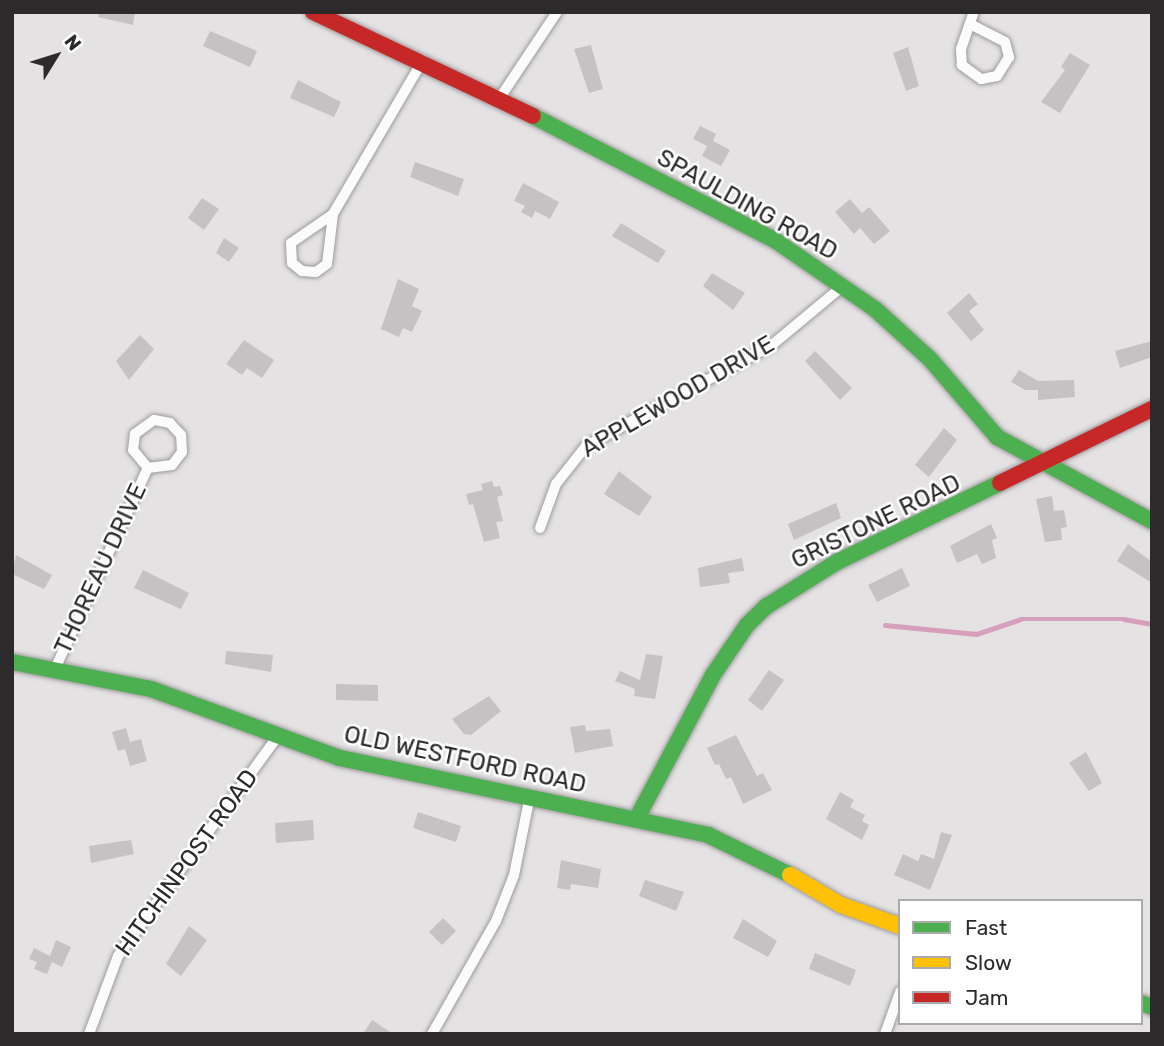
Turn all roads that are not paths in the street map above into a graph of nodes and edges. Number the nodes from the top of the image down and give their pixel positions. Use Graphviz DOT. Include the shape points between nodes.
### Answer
graph roads {
  1 [pos="313,12"];
  2 [pos="557,12"];
  3 [pos="974,12"];
  4 [pos="970,24"];
  5 [pos="423,60"];
  6 [pos="499,99"];
  7 [pos="333,214"];
  8 [pos="844,285"];
  9 [pos="1152,409"];
  10 [pos="1043,464"];
  11 [pos="148,468"];
  12 [pos="1152,521"];
  13 [pos="540,528"];
  14 [pos="12,662"];
  15 [pos="54,671"];
  16 [pos="278,736"];
  17 [pos="530,796"];
  18 [pos="637,818"];
  19 [pos="898,925"];
  20 [pos="898,998"];
  21 [pos="89,1034"];
  22 [pos="432,1034"];
  23 [pos="885,1034"];
  1 -- 5 [label="street, SPAULDING ROAD"];
  2 -- 6 [label="street"];
  3 -- 4 [label="street"];
  4 -- 4 [label="street" via="961,49 962,65 981,79 997,76 1009,57 1005,42"];
  5 -- 6 [label="street, SPAULDING ROAD"];
  5 -- 7 [label="street"];
  6 -- 8 [label="street, SPAULDING ROAD" via="776,241"];
  7 -- 7 [label="street" via="291,243 289,256 296,268 309,273 327,264"];
  8 -- 10 [label="street, SPAULDING ROAD" via="930,359 996,437"];
  8 -- 13 [label="street, APPLEWOOD DRIVE" via="772,345 586,446 556,484"];
  9 -- 10 [label="street, GRISTONE ROAD"];
  10 -- 12 [label="street, SPAULDING ROAD"];
  10 -- 18 [label="street, GRISTONE ROAD" via="837,562 766,606 713,675"];
  11 -- 11 [label="street, THOREAU DRIVE" via="164,469 178,459 181,435 170,423 154,420 135,434 133,450"];
  11 -- 15 [label="street, THOREAU DRIVE"];
  14 -- 15 [label="street, OLD WESTFORD ROAD"];
  15 -- 16 [label="street, OLD WESTFORD ROAD" via="151,689"];
  16 -- 17 [label="street, OLD WESTFORD ROAD" via="340,758"];
  16 -- 21 [label="street, HITCHINPOST ROAD" via="118,956"];
  17 -- 18 [label="street, OLD WESTFORD ROAD"];
  17 -- 22 [label="street" via="514,875 496,921"];
  18 -- 19 [label="street, OLD WESTFORD ROAD" via="718,840 841,905"];
  20 -- 23 [label="street"];
}
